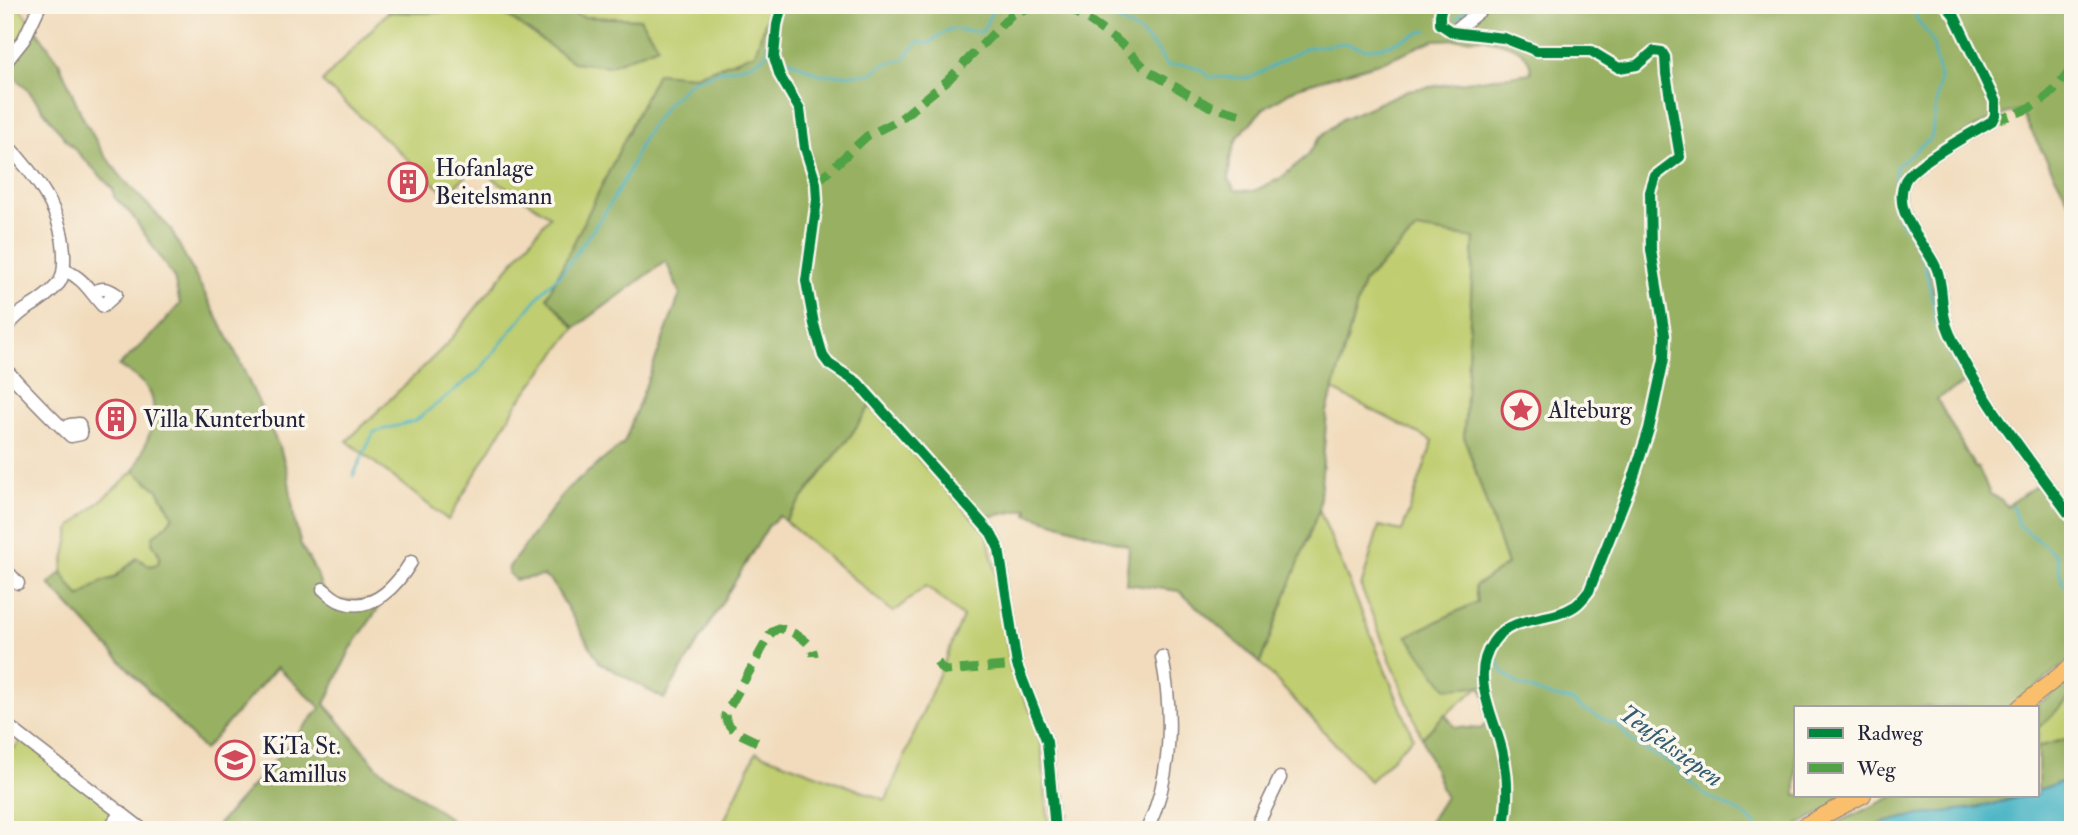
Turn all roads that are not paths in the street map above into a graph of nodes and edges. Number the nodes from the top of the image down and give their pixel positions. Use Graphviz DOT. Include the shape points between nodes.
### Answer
graph roads {
  1 [pos="40,5"];
  2 [pos="782,5"];
  3 [pos="1443,5"];
  4 [pos="1487,5"];
  5 [pos="1946,5"];
  6 [pos="1452,32"];
  7 [pos="5,63"];
  8 [pos="5,143"];
  9 [pos="64,270"];
  10 [pos="94,292"];
  11 [pos="5,328"];
  12 [pos="5,369"];
  13 [pos="69,434"];
  14 [pos="2073,520"];
  15 [pos="411,562"];
  16 [pos="5,569"];
  17 [pos="18,583"];
  18 [pos="323,589"];
  19 [pos="1162,657"];
  20 [pos="2073,664"];
  21 [pos="2021,706"];
  22 [pos="5,724"];
  23 [pos="1280,778"];
  24 [pos="1861,796"];
  25 [pos="121,813"];
  26 [pos="108,830"];
  27 [pos="143,830"];
  28 [pos="1055,830"];
  29 [pos="1147,830"];
  30 [pos="1255,830"];
  31 [pos="1503,830"];
  32 [pos="1796,830"];
  1 -- 7 [label="street" via="24,39"];
  2 -- 28 [label="street" via="774,57 800,110 816,183 806,281 820,346 829,364 858,383 991,533 999,549 1017,665 1047,742"];
  3 -- 6 [label="street" via="1440,24"];
  4 -- 6 [label="street"];
  5 -- 14 [label="street" via="1995,101 1995,115 1909,174 1902,201 1910,225 1937,268 1944,320 1968,367"];
  6 -- 31 [label="street" via="1504,38 1537,51 1591,51 1619,68 1637,65 1654,51 1662,52 1680,156 1655,176 1650,192 1651,250 1666,348 1633,479 1589,590 1577,605 1560,614 1510,625 1492,642 1483,667 1484,692 1508,781"];
  8 -- 9 [label="street" via="53,208 63,234"];
  9 -- 10 [label="street"];
  9 -- 11 [label="street" via="59,283"];
  12 -- 13 [label="street"];
  15 -- 18 [label="street" via="390,589 368,603 345,603"];
  16 -- 17 [label="street"];
  19 -- 29 [label="street" via="1170,720 1161,789"];
  20 -- 21 [label="main road"];
  22 -- 25 [label="street"];
  23 -- 30 [label="street"];
  24 -- 32 [label="main road"];
  25 -- 26 [label="street"];
  25 -- 27 [label="street"];
}
